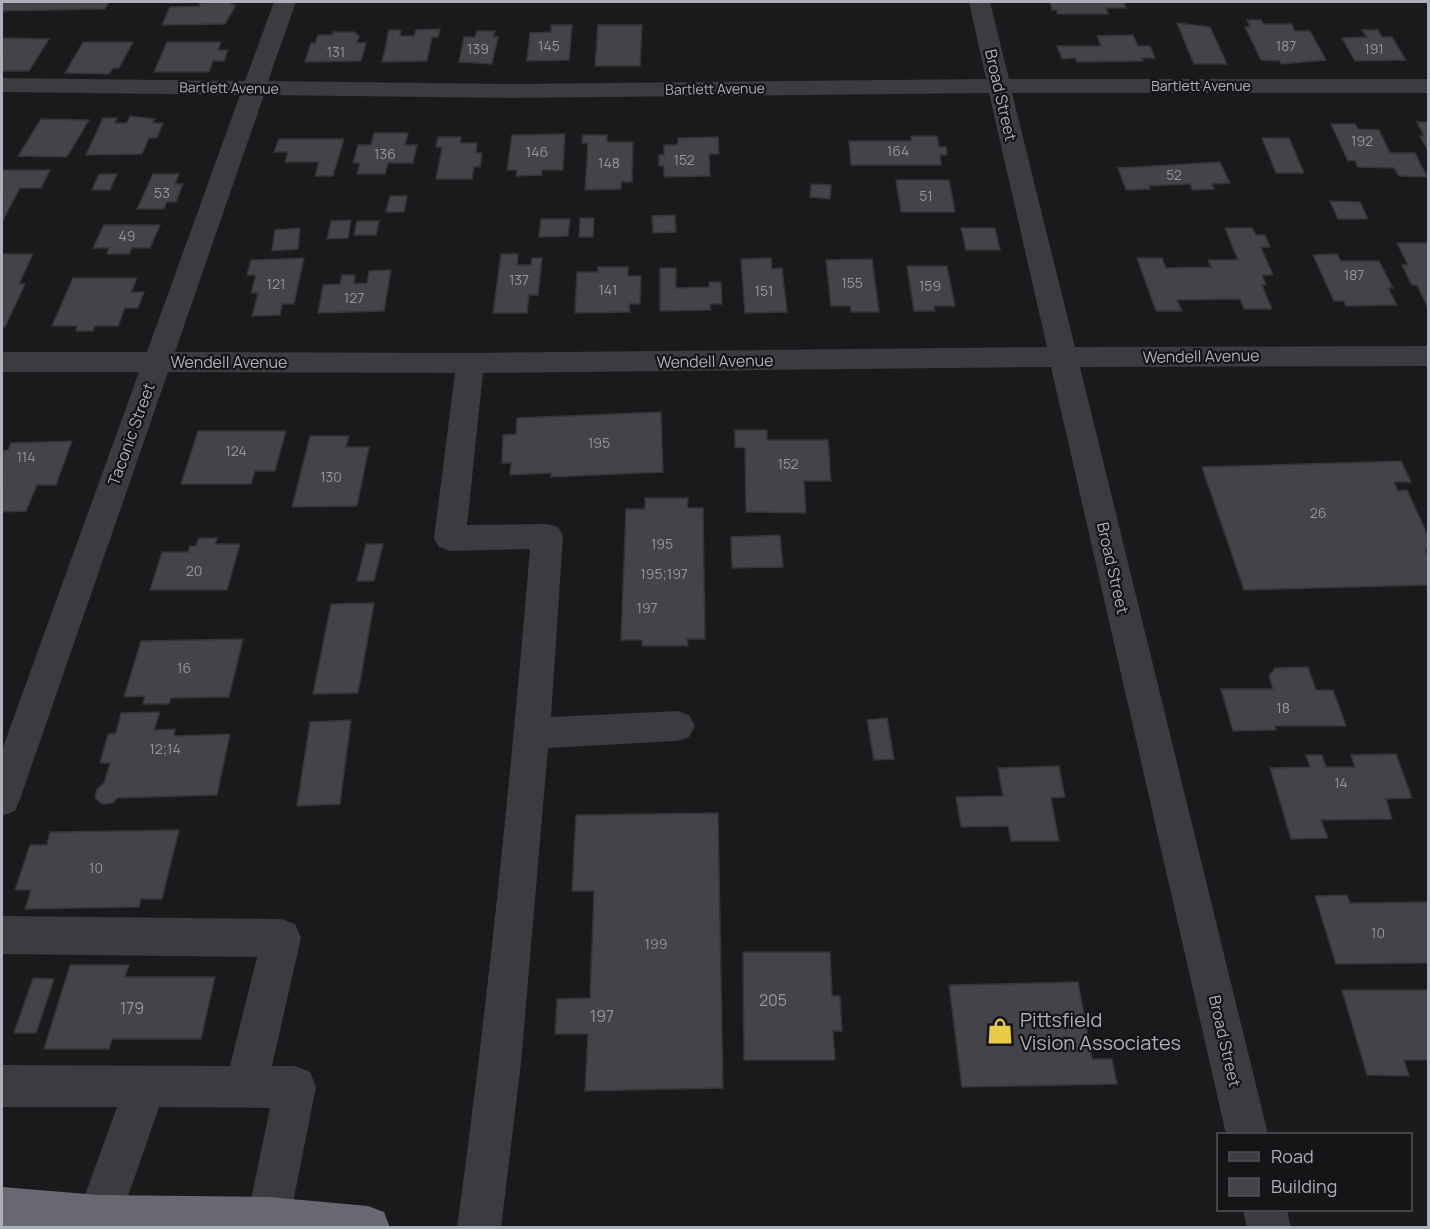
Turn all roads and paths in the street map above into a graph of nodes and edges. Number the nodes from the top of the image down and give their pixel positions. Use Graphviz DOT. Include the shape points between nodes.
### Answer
graph roads {
  1 [pos="285,2"];
  2 [pos="979,2"];
  3 [pos="2,85"];
  4 [pos="999,86"];
  5 [pos="1428,86"];
  6 [pos="254,89"];
  7 [pos="1428,356"];
  8 [pos="1063,358"];
  9 [pos="157,361"];
  10 [pos="2,362"];
  11 [pos="470,363"];
  12 [pos="677,726"];
  13 [pos="532,733"];
  14 [pos="2,799"];
  15 [pos="2,935"];
  16 [pos="147,1085"];
  17 [pos="2,1086"];
  18 [pos="246,1087"];
  19 [pos="1247,1133"];
  20 [pos="2,1209"];
  21 [pos="1265,1211"];
  22 [pos="99,1217"];
  23 [pos="269,1219"];
  24 [pos="368,1227"];
  25 [pos="478,1227"];
  26 [pos="1269,1227"];
  1 -- 6 [label="street, Taconic Street"];
  2 -- 4 [label="street, Broad Street"];
  3 -- 6 [label="street, Bartlett Avenue"];
  4 -- 5 [label="street, Bartlett Avenue"];
  4 -- 6 [label="street, Bartlett Avenue" via="525,91"];
  4 -- 8 [label="street, Broad Street"];
  6 -- 9 [label="street, Taconic Street"];
  7 -- 8 [label="street, Wendell Avenue"];
  8 -- 11 [label="street, Wendell Avenue"];
  8 -- 19 [label="street, Broad Street"];
  9 -- 10 [label="street, Wendell Avenue"];
  9 -- 11 [label="street, Wendell Avenue"];
  9 -- 14 [label="street, Taconic Street"];
  11 -- 13 [label="street" via="450,538 547,536"];
  12 -- 13 [label="street"];
  13 -- 25 [label="street" via="495,1106"];
  15 -- 18 [label="street" via="281,938"];
  16 -- 17 [label="street"];
  16 -- 18 [label="street"];
  16 -- 22 [label="street"];
  18 -- 23 [label="street" via="295,1087"];
  20 -- 22 [label="highway"];
  21 -- 26 [label="street"];
  22 -- 23 [label="highway"];
  23 -- 24 [label="highway"];
}
